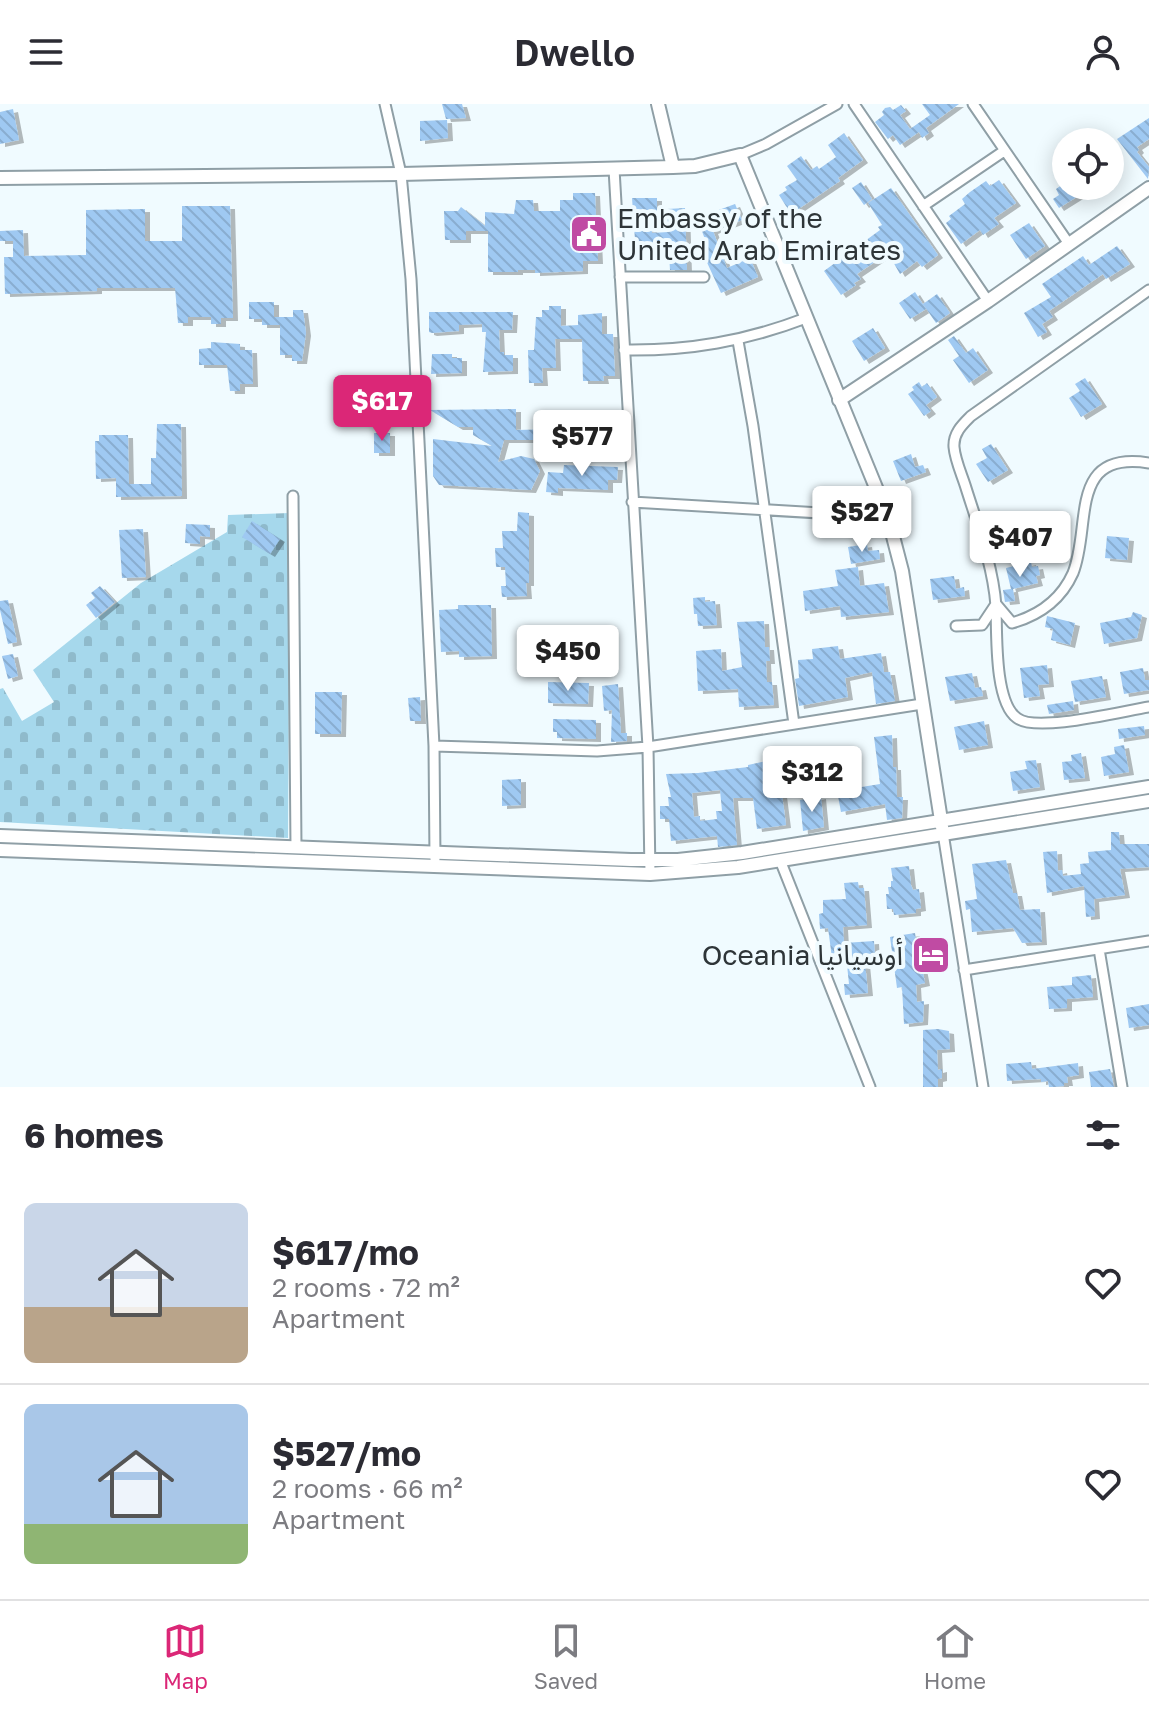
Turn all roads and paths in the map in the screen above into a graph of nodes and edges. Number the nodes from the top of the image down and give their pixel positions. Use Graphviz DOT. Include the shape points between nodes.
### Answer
graph roads {
  1 [pos="385,104"];
  2 [pos="658,104"];
  3 [pos="837,104"];
  4 [pos="854,104"];
  5 [pos="973,104"];
  6 [pos="1004,151"];
  7 [pos="740,155"];
  8 [pos="673,167"];
  9 [pos="614,169"];
  10 [pos="401,174"];
  11 [pos="0,178"];
  12 [pos="1149,188"];
  13 [pos="923,206"];
  14 [pos="1069,244"];
  15 [pos="620,277"];
  16 [pos="704,277"];
  17 [pos="1149,290"];
  18 [pos="988,301"];
  19 [pos="806,318"];
  20 [pos="738,341"];
  21 [pos="624,350"];
  22 [pos="839,400"];
  23 [pos="1149,463"];
  24 [pos="293,496"];
  25 [pos="632,502"];
  26 [pos="764,510"];
  27 [pos="888,517"];
  28 [pos="996,604"];
  29 [pos="956,626"];
  30 [pos="922,704"];
  31 [pos="1149,707"];
  32 [pos="794,724"];
  33 [pos="434,746"];
  34 [pos="648,747"];
  35 [pos="1149,787"];
  36 [pos="1149,801"];
  37 [pos="1039,804"];
  38 [pos="1042,818"];
  39 [pos="941,819"];
  40 [pos="943,833"];
  41 [pos="0,836"];
  42 [pos="296,847"];
  43 [pos="0,850"];
  44 [pos="435,852"];
  45 [pos="780,860"];
  46 [pos="536,864"];
  47 [pos="435,866"];
  48 [pos="650,867"];
  49 [pos="1149,941"];
  50 [pos="1099,949"];
  51 [pos="964,970"];
  52 [pos="870,1087"];
  53 [pos="983,1087"];
  54 [pos="1122,1087"];
  1 -- 10 [label="street"];
  2 -- 8 [label="main road"];
  3 -- 7 [label="street"];
  4 -- 13 [label="street"];
  5 -- 6 [label="street"];
  6 -- 13 [label="street"];
  6 -- 14 [label="street"];
  7 -- 8 [label="main road"];
  7 -- 19 [label="main road"];
  8 -- 9 [label="main road"];
  9 -- 10 [label="main road"];
  9 -- 15 [label="street"];
  10 -- 11 [label="main road"];
  10 -- 33 [label="street"];
  12 -- 14 [label="main road"];
  13 -- 18 [label="street"];
  14 -- 18 [label="main road"];
  15 -- 16 [label="street"];
  15 -- 21 [label="street"];
  17 -- 28 [label="street" via="971,416 955,437"];
  18 -- 22 [label="main road"];
  19 -- 20 [label="street"];
  19 -- 22 [label="main road"];
  20 -- 21 [label="street"];
  20 -- 26 [label="street"];
  21 -- 25 [label="street"];
  22 -- 27 [label="main road"];
  23 -- 28 [label="street" via="1116,463 1092,483 1083,506 1077,561 1057,599 1035,616 1012,623"];
  24 -- 42 [label="street"];
  25 -- 26 [label="street"];
  25 -- 34 [label="street"];
  26 -- 27 [label="street"];
  26 -- 32 [label="street"];
  27 -- 30 [label="main road" via="902,571"];
  28 -- 29 [label="street" via="982,625"];
  28 -- 31 [label="street" via="1004,695 1015,717 1055,723"];
  30 -- 32 [label="street"];
  30 -- 39 [label="main road"];
  32 -- 34 [label="street"];
  33 -- 34 [label="street" via="597,751"];
  33 -- 44 [label="street"];
  34 -- 48 [label="street"];
  35 -- 37 [label="main road"];
  36 -- 38 [label="main road"];
  37 -- 38 [label="main road"];
  37 -- 39 [label="main road"];
  38 -- 40 [label="main road"];
  39 -- 40 [label="main road"];
  39 -- 48 [label="main road"];
  40 -- 45 [label="main road"];
  40 -- 51 [label="street"];
  41 -- 42 [label="main road"];
  42 -- 44 [label="main road"];
  43 -- 47 [label="main road"];
  44 -- 46 [label="main road"];
  44 -- 47 [label="street"];
  45 -- 48 [label="main road" via="708,871"];
  45 -- 52 [label="street"];
  46 -- 47 [label="main road"];
  46 -- 48 [label="main road"];
  49 -- 50 [label="street"];
  50 -- 51 [label="street"];
  50 -- 54 [label="street"];
  51 -- 53 [label="street"];
}
